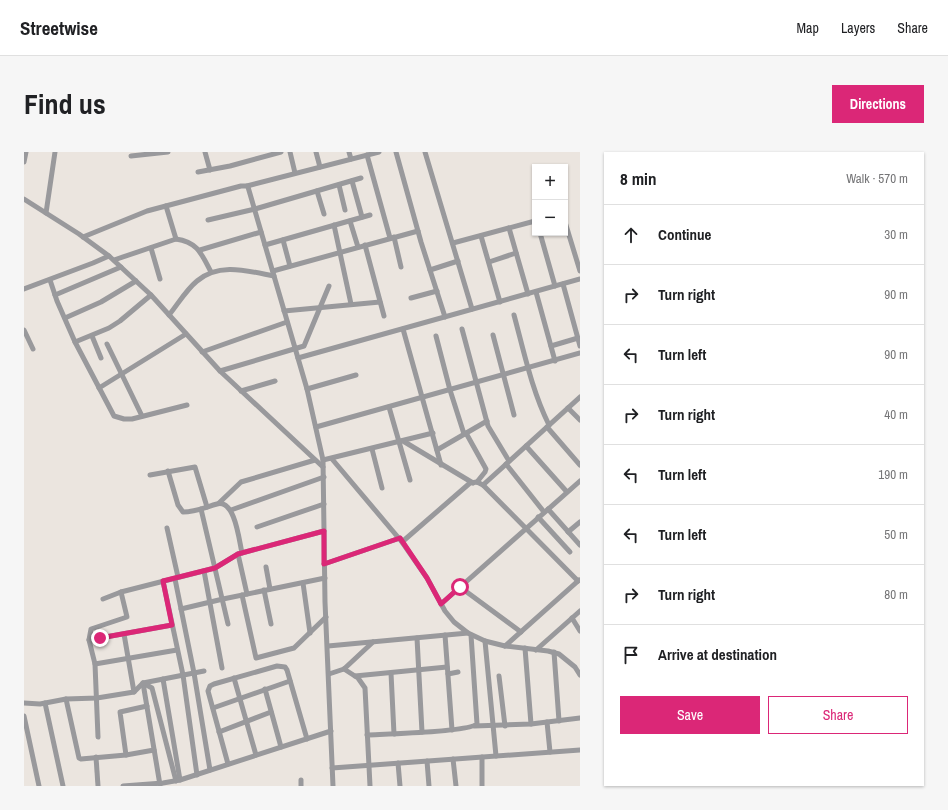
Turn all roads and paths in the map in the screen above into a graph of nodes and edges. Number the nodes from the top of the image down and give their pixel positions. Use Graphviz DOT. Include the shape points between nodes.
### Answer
graph roads {
  1 [pos="26,152"];
  2 [pos="55,152"];
  3 [pos="168,152"];
  4 [pos="206,152"];
  5 [pos="281,152"];
  6 [pos="290,152"];
  7 [pos="316,152"];
  8 [pos="349,152"];
  9 [pos="379,152"];
  10 [pos="396,152"];
  11 [pos="425,152"];
  12 [pos="142,154"];
  13 [pos="261,155"];
  14 [pos="367,155"];
  15 [pos="131,156"];
  16 [pos="351,159"];
  17 [pos="24,162"];
  18 [pos="320,167"];
  19 [pos="210,170"];
  20 [pos="198,172"];
  21 [pos="296,173"];
  22 [pos="361,178"];
  23 [pos="352,181"];
  24 [pos="339,185"];
  25 [pos="247,186"];
  26 [pos="317,191"];
  27 [pos="24,199"];
  28 [pos="166,206"];
  29 [pos="255,209"];
  30 [pos="345,210"];
  31 [pos="46,213"];
  32 [pos="324,214"];
  33 [pos="370,215"];
  34 [pos="362,217"];
  35 [pos="208,220"];
  36 [pos="350,221"];
  37 [pos="532,222"];
  38 [pos="334,225"];
  39 [pos="509,228"];
  40 [pos="418,230"];
  41 [pos="261,232"];
  42 [pos="568,232"];
  43 [pos="481,236"];
  44 [pos="541,236"];
  45 [pos="83,237"];
  46 [pos="392,238"];
  47 [pos="176,239"];
  48 [pos="283,240"];
  49 [pos="453,243"];
  50 [pos="365,245"];
  51 [pos="265,246"];
  52 [pos="358,247"];
  53 [pos="150,248"];
  54 [pos="200,250"];
  55 [pos="340,252"];
  56 [pos="516,254"];
  57 [pos="109,256"];
  58 [pos="114,260"];
  59 [pos="458,261"];
  60 [pos="489,262"];
  61 [pos="290,266"];
  62 [pos="121,267"];
  63 [pos="402,267"];
  64 [pos="430,270"];
  65 [pos="580,271"];
  66 [pos="211,272"];
  67 [pos="273,274"];
  68 [pos="160,279"];
  69 [pos="50,280"];
  70 [pos="580,280"];
  71 [pos="136,281"];
  72 [pos="563,284"];
  73 [pos="329,286"];
  74 [pos="555,286"];
  75 [pos="24,289"];
  76 [pos="437,291"];
  77 [pos="536,292"];
  78 [pos="528,294"];
  79 [pos="55,295"];
  80 [pos="151,295"];
  81 [pos="411,298"];
  82 [pos="380,302"];
  83 [pos="500,302"];
  84 [pos="351,304"];
  85 [pos="320,307"];
  86 [pos="472,309"];
  87 [pos="284,311"];
  88 [pos="169,315"];
  89 [pos="514,315"];
  90 [pos="384,316"];
  91 [pos="445,317"];
  92 [pos="64,318"];
  93 [pos="287,322"];
  94 [pos="577,327"];
  95 [pos="403,329"];
  96 [pos="462,329"];
  97 [pos="24,330"];
  98 [pos="186,334"];
  99 [pos="493,335"];
  100 [pos="92,336"];
  101 [pos="436,336"];
  102 [pos="578,338"];
  103 [pos="75,342"];
  104 [pos="107,344"];
  105 [pos="551,346"];
  106 [pos="580,346"];
  107 [pos="33,349"];
  108 [pos="295,349"];
  109 [pos="202,352"];
  110 [pos="580,354"];
  111 [pos="101,358"];
  112 [pos="298,358"];
  113 [pos="555,361"];
  114 [pos="529,368"];
  115 [pos="220,371"];
  116 [pos="122,374"];
  117 [pos="356,375"];
  118 [pos="504,375"];
  119 [pos="275,381"];
  120 [pos="476,383"];
  121 [pos="99,388"];
  122 [pos="307,389"];
  123 [pos="450,390"];
  124 [pos="241,391"];
  125 [pos="423,397"];
  126 [pos="580,397"];
  127 [pos="187,405"];
  128 [pos="389,407"];
  129 [pos="568,408"];
  130 [pos="514,415"];
  131 [pos="142,416"];
  132 [pos="580,420"];
  133 [pos="487,421"];
  134 [pos="548,426"];
  135 [pos="316,427"];
  136 [pos="433,433"];
  137 [pos="465,434"];
  138 [pos="401,442"];
  139 [pos="526,446"];
  140 [pos="372,449"];
  141 [pos="437,450"];
  142 [pos="332,459"];
  143 [pos="315,460"];
  144 [pos="323,460"];
  145 [pos="508,463"];
  146 [pos="442,465"];
  147 [pos="580,465"];
  148 [pos="323,468"];
  149 [pos="168,471"];
  150 [pos="150,475"];
  151 [pos="324,477"];
  152 [pos="410,480"];
  153 [pos="580,481"];
  154 [pos="475,482"];
  155 [pos="483,485"];
  156 [pos="382,488"];
  157 [pos="567,492"];
  158 [pos="219,503"];
  159 [pos="324,504"];
  160 [pos="207,507"];
  161 [pos="201,509"];
  162 [pos="231,510"];
  163 [pos="546,511"];
  164 [pos="538,517"];
  165 [pos="580,522"];
  166 [pos="256,527"];
  167 [pos="167,528"];
  168 [pos="526,528"];
  169 [pos="324,531"];
  170 [pos="568,532"];
  171 [pos="401,540"];
  172 [pos="580,545"];
  173 [pos="570,552"];
  174 [pos="240,553"];
  175 [pos="324,564"];
  176 [pos="266,566"];
  177 [pos="215,568"];
  178 [pos="204,571"];
  179 [pos="176,578"];
  180 [pos="325,578"];
  181 [pos="163,581"];
  182 [pos="579,581"];
  183 [pos="303,583"];
  184 [pos="460,587"];
  185 [pos="267,590"];
  186 [pos="121,592"];
  187 [pos="245,594"];
  188 [pos="103,599"];
  189 [pos="223,599"];
  190 [pos="210,602"];
  191 [pos="441,604"];
  192 [pos="181,609"];
  193 [pos="580,611"];
  194 [pos="326,617"];
  195 [pos="572,618"];
  196 [pos="228,624"];
  197 [pos="271,624"];
  198 [pos="172,625"];
  199 [pos="580,631"];
  200 [pos="521,632"];
  201 [pos="310,633"];
  202 [pos="124,634"];
  203 [pos="469,634"];
  204 [pos="446,635"];
  205 [pos="417,638"];
  206 [pos="89,640"];
  207 [pos="485,641"];
  208 [pos="372,642"];
  209 [pos="328,646"];
  210 [pos="505,646"];
  211 [pos="525,648"];
  212 [pos="177,650"];
  213 [pos="536,650"];
  214 [pos="554,652"];
  215 [pos="128,659"];
  216 [pos="95,664"];
  217 [pos="448,667"];
  218 [pos="222,668"];
  219 [pos="344,669"];
  220 [pos="419,670"];
  221 [pos="204,671"];
  222 [pos="391,672"];
  223 [pos="458,672"];
  224 [pos="194,673"];
  225 [pos="329,674"];
  226 [pos="448,674"];
  227 [pos="183,675"];
  228 [pos="580,675"];
  229 [pos="355,676"];
  230 [pos="499,676"];
  231 [pos="234,678"];
  232 [pos="163,679"];
  233 [pos="290,681"];
  234 [pos="143,683"];
  235 [pos="266,689"];
  236 [pos="134,692"];
  237 [pos="97,698"];
  238 [pos="240,698"];
  239 [pos="66,699"];
  240 [pos="24,703"];
  241 [pos="45,703"];
  242 [pos="147,706"];
  243 [pos="213,708"];
  244 [pos="272,712"];
  245 [pos="24,716"];
  246 [pos="580,718"];
  247 [pos="559,720"];
  248 [pos="246,721"];
  249 [pos="547,722"];
  250 [pos="530,724"];
  251 [pos="474,726"];
  252 [pos="492,726"];
  253 [pos="505,726"];
  254 [pos="452,730"];
  255 [pos="331,731"];
  256 [pos="219,732"];
  257 [pos="422,732"];
  258 [pos="394,734"];
  259 [pos="98,736"];
  260 [pos="368,736"];
  261 [pos="307,739"];
  262 [pos="281,747"];
  263 [pos="154,750"];
  264 [pos="580,750"];
  265 [pos="550,752"];
  266 [pos="126,755"];
  267 [pos="256,755"];
  268 [pos="496,756"];
  269 [pos="96,757"];
  270 [pos="482,757"];
  271 [pos="453,759"];
  272 [pos="427,761"];
  273 [pos="398,763"];
  274 [pos="228,764"];
  275 [pos="369,765"];
  276 [pos="332,768"];
  277 [pos="210,770"];
  278 [pos="196,775"];
  279 [pos="178,780"];
  280 [pos="301,780"];
  281 [pos="160,784"];
  282 [pos="456,785"];
  283 [pos="39,786"];
  284 [pos="63,786"];
  285 [pos="98,786"];
  286 [pos="123,786"];
  287 [pos="131,786"];
  288 [pos="301,786"];
  289 [pos="333,786"];
  290 [pos="370,786"];
  291 [pos="400,786"];
  292 [pos="429,786"];
  293 [pos="482,786"];
  1 -- 17 [label="street"];
  2 -- 31 [label="street"];
  3 -- 12 [label="street"];
  4 -- 19 [label="street"];
  5 -- 13 [label="street"];
  6 -- 21 [label="street"];
  7 -- 18 [label="street"];
  8 -- 16 [label="street"];
  9 -- 14 [label="street"];
  10 -- 40 [label="street"];
  11 -- 49 [label="street"];
  12 -- 15 [label="street"];
  13 -- 19 [label="street"];
  14 -- 16 [label="street"];
  14 -- 46 [label="street"];
  16 -- 18 [label="street"];
  18 -- 21 [label="street"];
  19 -- 20 [label="street"];
  21 -- 25 [label="street"];
  22 -- 23 [label="street"];
  23 -- 24 [label="street"];
  23 -- 34 [label="street"];
  24 -- 26 [label="street"];
  24 -- 30 [label="street"];
  25 -- 28 [label="street"];
  25 -- 29 [label="street"];
  26 -- 29 [label="street"];
  26 -- 32 [label="street"];
  27 -- 31 [label="street"];
  28 -- 45 [label="street" via="117,222"];
  28 -- 47 [label="street"];
  29 -- 35 [label="street"];
  29 -- 41 [label="street"];
  31 -- 45 [label="street"];
  33 -- 34 [label="street"];
  34 -- 36 [label="street"];
  36 -- 38 [label="street"];
  36 -- 52 [label="street"];
  37 -- 39 [label="street"];
  38 -- 48 [label="street"];
  38 -- 55 [label="street"];
  39 -- 43 [label="street"];
  39 -- 56 [label="street"];
  40 -- 46 [label="street"];
  40 -- 64 [label="street"];
  41 -- 51 [label="street"];
  41 -- 54 [label="street"];
  42 -- 65 [label="street"];
  43 -- 49 [label="street"];
  43 -- 60 [label="street"];
  44 -- 74 [label="street"];
  45 -- 57 [label="street"];
  46 -- 50 [label="street"];
  46 -- 63 [label="street"];
  47 -- 53 [label="street"];
  47 -- 54 [label="street" via="194,245"];
  48 -- 51 [label="street"];
  48 -- 61 [label="street"];
  49 -- 59 [label="street"];
  50 -- 52 [label="street"];
  50 -- 82 [label="street"];
  51 -- 67 [label="street"];
  52 -- 55 [label="street"];
  53 -- 58 [label="street"];
  53 -- 68 [label="street"];
  54 -- 66 [label="street"];
  55 -- 61 [label="street"];
  55 -- 84 [label="street"];
  56 -- 60 [label="street"];
  56 -- 78 [label="street"];
  57 -- 58 [label="street"];
  57 -- 69 [label="street"];
  58 -- 62 [label="street"];
  59 -- 64 [label="street"];
  59 -- 86 [label="street"];
  60 -- 83 [label="street"];
  61 -- 67 [label="street"];
  62 -- 71 [label="street"];
  62 -- 79 [label="street"];
  64 -- 76 [label="street"];
  66 -- 67 [label="street" via="232,269"];
  66 -- 88 [label="street" via="196,282"];
  67 -- 87 [label="street"];
  69 -- 75 [label="street"];
  69 -- 79 [label="street"];
  70 -- 72 [label="street"];
  71 -- 80 [label="street"];
  71 -- 92 [label="street" via="102,302"];
  72 -- 74 [label="street"];
  72 -- 94 [label="street"];
  73 -- 85 [label="street"];
  74 -- 77 [label="street"];
  76 -- 81 [label="street"];
  76 -- 91 [label="street"];
  77 -- 78 [label="street"];
  77 -- 105 [label="street"];
  78 -- 83 [label="street"];
  79 -- 92 [label="street"];
  80 -- 88 [label="street"];
  80 -- 100 [label="street" via="120,321"];
  82 -- 84 [label="street"];
  82 -- 90 [label="street"];
  83 -- 86 [label="street"];
  84 -- 85 [label="street"];
  85 -- 87 [label="street"];
  85 -- 108 [label="street" via="304,346"];
  86 -- 91 [label="street"];
  87 -- 93 [label="street"];
  88 -- 98 [label="street"];
  89 -- 114 [label="street"];
  91 -- 95 [label="street"];
  92 -- 103 [label="street"];
  93 -- 108 [label="street"];
  93 -- 109 [label="street"];
  94 -- 102 [label="street"];
  95 -- 112 [label="street"];
  95 -- 125 [label="street"];
  96 -- 120 [label="street"];
  97 -- 107 [label="street"];
  98 -- 109 [label="street"];
  98 -- 116 [label="street"];
  99 -- 118 [label="street"];
  100 -- 103 [label="street"];
  100 -- 111 [label="street"];
  101 -- 123 [label="street"];
  102 -- 105 [label="street"];
  102 -- 106 [label="street"];
  103 -- 121 [label="street"];
  104 -- 116 [label="street"];
  105 -- 113 [label="street"];
  108 -- 112 [label="street"];
  108 -- 115 [label="street"];
  109 -- 115 [label="street"];
  110 -- 113 [label="street"];
  112 -- 122 [label="street"];
  113 -- 114 [label="street"];
  114 -- 118 [label="street"];
  114 -- 134 [label="street"];
  115 -- 124 [label="street"];
  116 -- 121 [label="street"];
  116 -- 131 [label="street"];
  117 -- 122 [label="street"];
  118 -- 120 [label="street"];
  118 -- 130 [label="street"];
  119 -- 124 [label="street"];
  120 -- 123 [label="street"];
  120 -- 133 [label="street"];
  121 -- 131 [label="street" via="114,416 124,419"];
  122 -- 135 [label="street"];
  123 -- 125 [label="street"];
  123 -- 137 [label="street"];
  124 -- 143 [label="street"];
  125 -- 128 [label="street"];
  125 -- 136 [label="street"];
  126 -- 129 [label="street"];
  127 -- 131 [label="street"];
  128 -- 135 [label="street"];
  128 -- 138 [label="street"];
  129 -- 132 [label="street"];
  129 -- 134 [label="street"];
  133 -- 137 [label="street"];
  133 -- 145 [label="street"];
  134 -- 139 [label="street"];
  134 -- 147 [label="street"];
  135 -- 144 [label="street"];
  136 -- 138 [label="street"];
  136 -- 141 [label="street"];
  137 -- 141 [label="street"];
  137 -- 154 [label="street" via="486,469"];
  138 -- 140 [label="street"];
  138 -- 146 [label="street"];
  138 -- 152 [label="street"];
  139 -- 145 [label="street"];
  139 -- 157 [label="street"];
  140 -- 142 [label="street"];
  140 -- 156 [label="street"];
  141 -- 146 [label="street"];
  142 -- 144 [label="street"];
  142 -- 171 [label="street"];
  143 -- 148 [label="street"];
  143 -- 158 [label="street" via="241,482"];
  144 -- 148 [label="street"];
  145 -- 155 [label="street"];
  145 -- 163 [label="street"];
  146 -- 154 [label="street"];
  148 -- 151 [label="street"];
  149 -- 150 [label="street"];
  149 -- 160 [label="street" via="194,467"];
  149 -- 161 [label="street" via="180,510 190,512"];
  151 -- 159 [label="street"];
  151 -- 162 [label="street"];
  153 -- 157 [label="street"];
  154 -- 155 [label="street"];
  154 -- 171 [label="street" via="470,483"];
  155 -- 168 [label="street"];
  157 -- 163 [label="street"];
  158 -- 160 [label="street"];
  158 -- 162 [label="street"];
  159 -- 166 [label="street"];
  159 -- 169 [label="street"];
  160 -- 161 [label="street"];
  161 -- 177 [label="street"];
  162 -- 174 [label="street"];
  163 -- 164 [label="street"];
  163 -- 170 [label="street"];
  164 -- 168 [label="street"];
  164 -- 173 [label="street"];
  165 -- 170 [label="street"];
  167 -- 179 [label="street"];
  168 -- 182 [label="street"];
  168 -- 184 [label="street"];
  169 -- 174 [label="street"];
  169 -- 175 [label="street"];
  170 -- 172 [label="street"];
  171 -- 175 [label="street"];
  171 -- 191 [label="street"];
  174 -- 177 [label="street"];
  174 -- 187 [label="street"];
  175 -- 180 [label="street"];
  176 -- 185 [label="street"];
  177 -- 178 [label="street"];
  177 -- 189 [label="street"];
  178 -- 179 [label="street"];
  178 -- 190 [label="street"];
  179 -- 181 [label="street"];
  179 -- 192 [label="street"];
  180 -- 183 [label="street"];
  180 -- 194 [label="street"];
  181 -- 186 [label="street"];
  181 -- 198 [label="street"];
  182 -- 200 [label="street"];
  183 -- 185 [label="street"];
  183 -- 201 [label="street"];
  184 -- 191 [label="street"];
  184 -- 200 [label="street"];
  185 -- 187 [label="street"];
  185 -- 197 [label="street"];
  186 -- 188 [label="street"];
  186 -- 206 [label="street" via="128,617 91,629"];
  187 -- 189 [label="street"];
  187 -- 201 [label="street" via="256,658 294,648"];
  189 -- 190 [label="street"];
  189 -- 196 [label="street"];
  190 -- 192 [label="street"];
  190 -- 218 [label="street"];
  191 -- 203 [label="street" via="454,622"];
  192 -- 224 [label="street"];
  193 -- 195 [label="street"];
  194 -- 201 [label="street"];
  194 -- 209 [label="street"];
  195 -- 199 [label="street"];
  195 -- 213 [label="street"];
  198 -- 202 [label="street"];
  198 -- 212 [label="street"];
  200 -- 210 [label="street"];
  202 -- 206 [label="street"];
  202 -- 215 [label="street"];
  203 -- 204 [label="street"];
  203 -- 207 [label="street"];
  203 -- 251 [label="street" via="477,721"];
  204 -- 205 [label="street"];
  204 -- 217 [label="street"];
  205 -- 208 [label="street"];
  205 -- 220 [label="street"];
  206 -- 216 [label="street"];
  207 -- 210 [label="street"];
  207 -- 252 [label="street"];
  208 -- 209 [label="street"];
  208 -- 219 [label="street"];
  209 -- 225 [label="street"];
  210 -- 211 [label="street"];
  211 -- 213 [label="street"];
  211 -- 250 [label="street"];
  212 -- 215 [label="street"];
  212 -- 227 [label="street"];
  213 -- 214 [label="street"];
  214 -- 228 [label="street" via="564,658"];
  214 -- 247 [label="street"];
  215 -- 216 [label="street"];
  215 -- 236 [label="street"];
  216 -- 237 [label="street"];
  217 -- 220 [label="street"];
  217 -- 226 [label="street"];
  219 -- 225 [label="street"];
  219 -- 229 [label="street"];
  220 -- 222 [label="street"];
  220 -- 257 [label="street"];
  221 -- 224 [label="street"];
  222 -- 229 [label="street"];
  222 -- 258 [label="street"];
  223 -- 226 [label="street"];
  224 -- 227 [label="street"];
  224 -- 277 [label="street"];
  225 -- 255 [label="street"];
  226 -- 254 [label="street"];
  227 -- 232 [label="street"];
  227 -- 278 [label="street"];
  229 -- 260 [label="street" via="365,688"];
  230 -- 253 [label="street"];
  231 -- 233 [label="street" via="282,666 287,670"];
  231 -- 238 [label="street"];
  231 -- 243 [label="street" via="210,686 208,691"];
  232 -- 234 [label="street"];
  232 -- 279 [label="street"];
  233 -- 235 [label="street"];
  233 -- 261 [label="street"];
  234 -- 236 [label="street"];
  234 -- 242 [label="street"];
  234 -- 279 [label="street" via="152,688"];
  235 -- 238 [label="street"];
  235 -- 244 [label="street"];
  236 -- 237 [label="street"];
  237 -- 239 [label="street"];
  237 -- 259 [label="street"];
  238 -- 243 [label="street"];
  238 -- 248 [label="street"];
  239 -- 241 [label="street"];
  239 -- 269 [label="street" via="78,756 81,759"];
  240 -- 241 [label="street"];
  241 -- 284 [label="street"];
  242 -- 263 [label="street"];
  242 -- 266 [label="street" via="120,712"];
  243 -- 256 [label="street"];
  244 -- 248 [label="street"];
  244 -- 262 [label="street"];
  245 -- 283 [label="street"];
  246 -- 247 [label="street"];
  247 -- 249 [label="street"];
  248 -- 256 [label="street"];
  248 -- 267 [label="street"];
  249 -- 250 [label="street"];
  249 -- 265 [label="street"];
  250 -- 253 [label="street"];
  251 -- 252 [label="street"];
  251 -- 254 [label="street"];
  252 -- 253 [label="street"];
  252 -- 268 [label="street"];
  254 -- 257 [label="street"];
  255 -- 261 [label="street"];
  255 -- 276 [label="street"];
  256 -- 274 [label="street"];
  257 -- 258 [label="street"];
  258 -- 260 [label="street"];
  260 -- 275 [label="street"];
  261 -- 262 [label="street"];
  262 -- 267 [label="street"];
  263 -- 266 [label="street"];
  263 -- 281 [label="street"];
  264 -- 265 [label="street"];
  265 -- 268 [label="street"];
  266 -- 269 [label="street"];
  267 -- 274 [label="street"];
  268 -- 270 [label="street"];
  269 -- 285 [label="street"];
  270 -- 271 [label="street"];
  270 -- 293 [label="street"];
  271 -- 272 [label="street"];
  271 -- 282 [label="street"];
  272 -- 273 [label="street"];
  272 -- 292 [label="street"];
  273 -- 275 [label="street"];
  273 -- 291 [label="street"];
  274 -- 277 [label="street"];
  275 -- 276 [label="street"];
  275 -- 290 [label="street"];
  276 -- 289 [label="street"];
  277 -- 278 [label="street"];
  278 -- 279 [label="street"];
  279 -- 281 [label="street"];
  280 -- 288 [label="street"];
  281 -- 287 [label="street"];
  286 -- 287 [label="street"];
}
